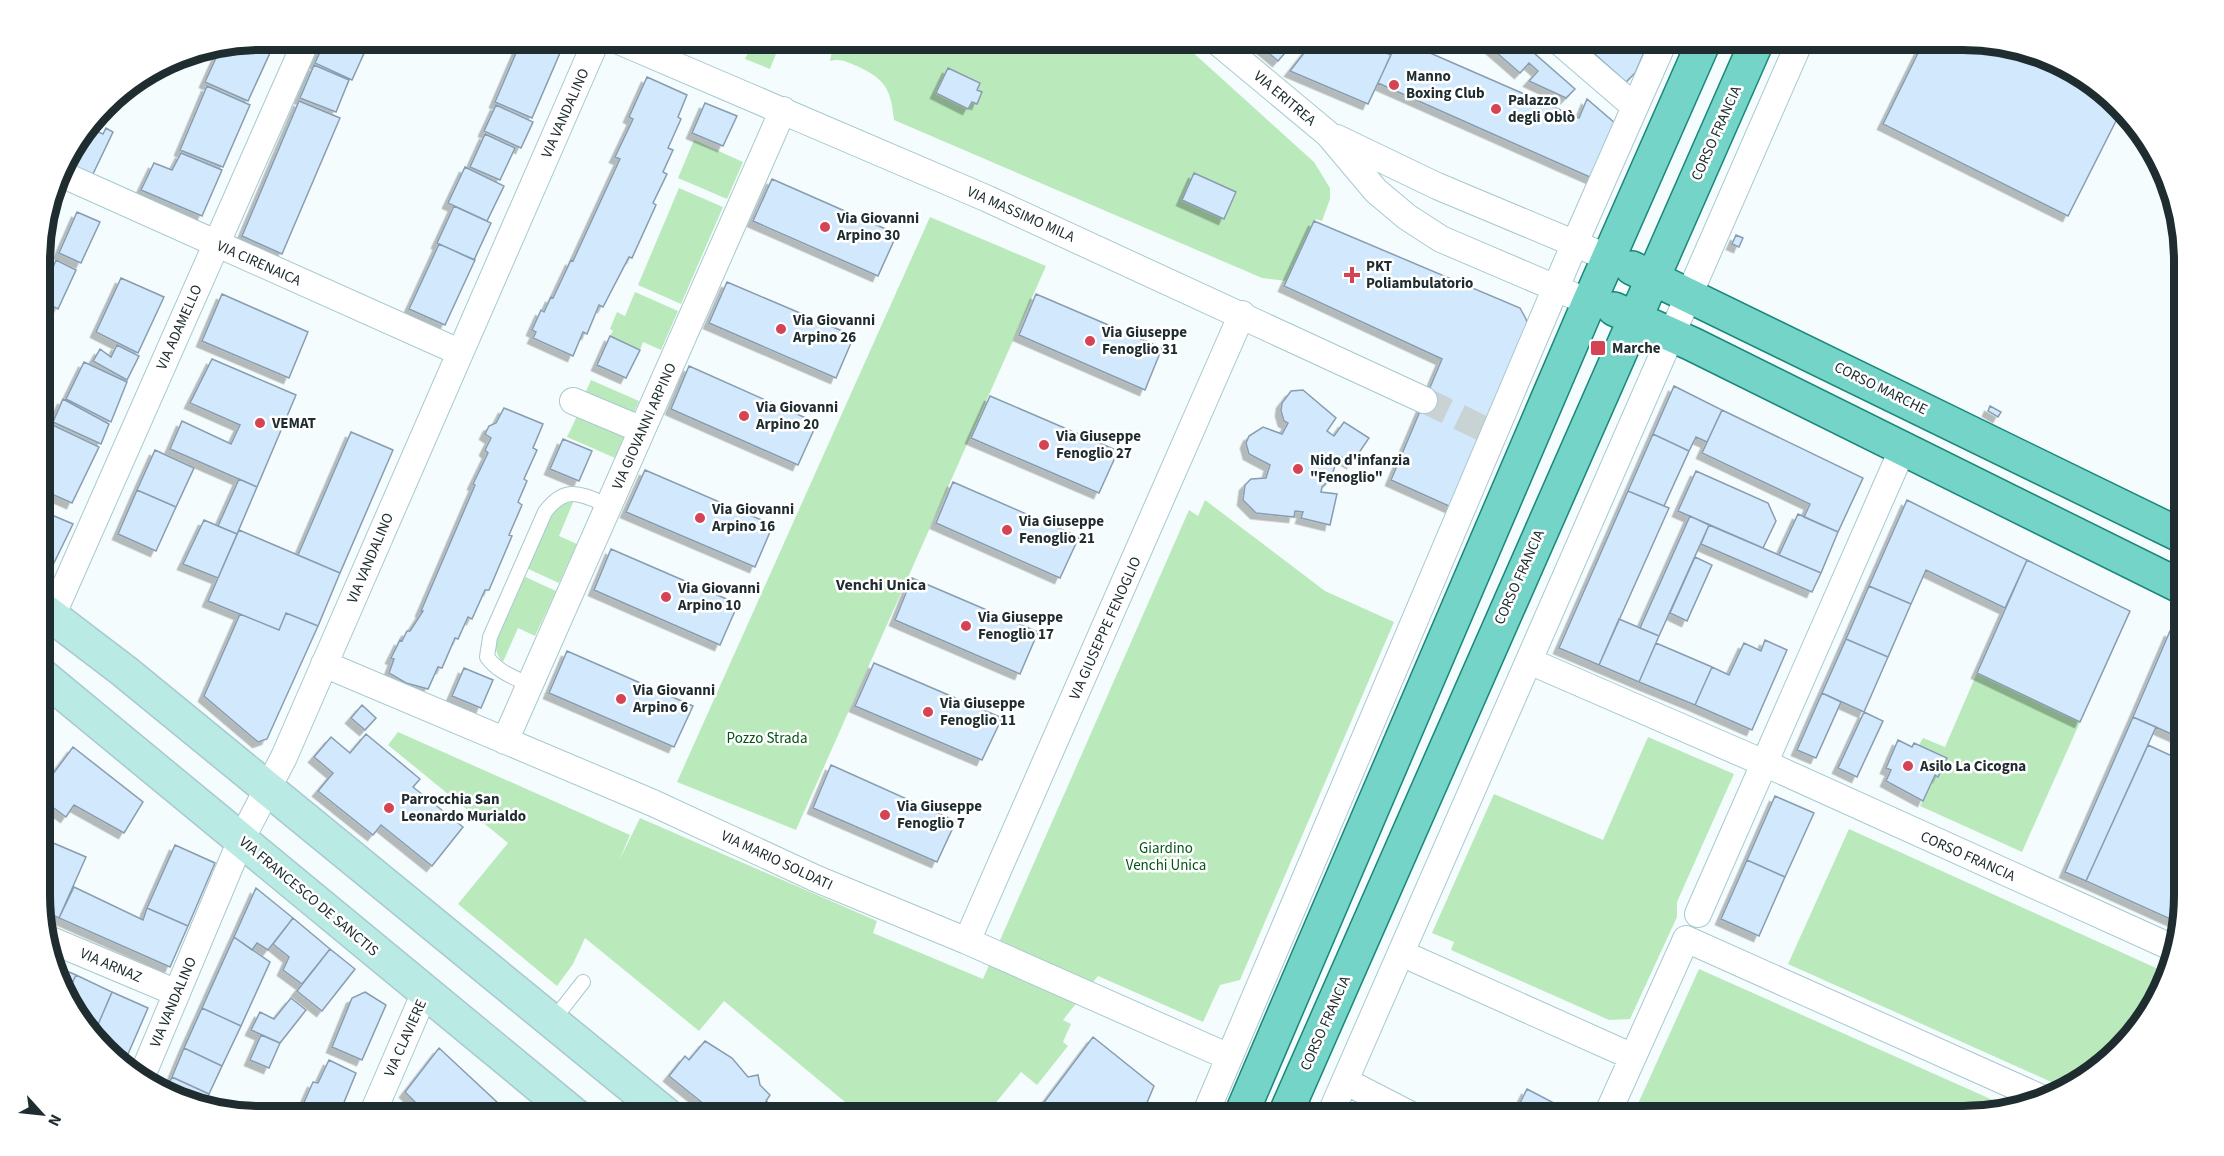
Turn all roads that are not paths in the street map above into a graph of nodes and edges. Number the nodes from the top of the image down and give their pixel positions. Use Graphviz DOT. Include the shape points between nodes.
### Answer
graph roads {
  1 [pos="302,50"];
  2 [pos="592,50"];
  3 [pos="640,50"];
  4 [pos="1227,50"];
  5 [pos="1569,50"];
  6 [pos="1660,50"];
  7 [pos="1700,50"];
  8 [pos="1753,50"];
  9 [pos="1796,50"];
  10 [pos="1635,107"];
  11 [pos="783,110"];
  12 [pos="1328,134"];
  13 [pos="67,177"];
  14 [pos="216,244"];
  15 [pos="1574,245"];
  16 [pos="1609,258"];
  17 [pos="1651,276"];
  18 [pos="1556,290"];
  19 [pos="1690,295"];
  20 [pos="1590,300"];
  21 [pos="1242,314"];
  22 [pos="1634,317"];
  23 [pos="1672,335"];
  24 [pos="459,352"];
  25 [pos="1424,400"];
  26 [pos="573,401"];
  27 [pos="642,430"];
  28 [pos="1903,448"];
  29 [pos="609,506"];
  30 [pos="2174,532"];
  31 [pos="2174,583"];
  32 [pos="50,602"];
  33 [pos="50,614"];
  34 [pos="1529,662"];
  35 [pos="324,664"];
  36 [pos="50,682"];
  37 [pos="530,685"];
  38 [pos="505,741"];
  39 [pos="1764,763"];
  40 [pos="267,790"];
  41 [pos="1368,817"];
  42 [pos="240,840"];
  43 [pos="1311,867"];
  44 [pos="1698,914"];
  45 [pos="967,941"];
  46 [pos="55,942"];
  47 [pos="2168,946"];
  48 [pos="1401,953"];
  49 [pos="583,982"];
  50 [pos="425,992"];
  51 [pos="177,993"];
  52 [pos="551,1023"];
  53 [pos="1633,1057"];
  54 [pos="1229,1058"];
  55 [pos="144,1072"];
  56 [pos="1345,1081"];
  57 [pos="2033,1094"];
  58 [pos="376,1106"];
  59 [pos="565,1106"];
  60 [pos="655,1106"];
  61 [pos="1209,1106"];
  62 [pos="1245,1106"];
  63 [pos="1289,1106"];
  64 [pos="1334,1106"];
  65 [pos="1394,1106"];
  66 [pos="1611,1106"];
  1 -- 14 [label="street, VIA ADAMELLO"];
  2 -- 24 [label="street, VIA VANDALINO"];
  3 -- 11 [label="street, VIA MASSIMO MILA"];
  4 -- 12 [label="street, VIA ERITREA"];
  5 -- 10 [label="street"];
  6 -- 10 [label="street"];
  7 -- 16 [label="main road"];
  8 -- 17 [label="main road, CORSO FRANCIA"];
  9 -- 19 [label="street"];
  10 -- 15 [label="street"];
  11 -- 21 [label="street, VIA MASSIMO MILA"];
  11 -- 27 [label="street, VIA GIOVANNI ARPINO"];
  12 -- 15 [label="street"];
  12 -- 18 [label="street" via="1376,190 1407,218 1441,238"];
  13 -- 14 [label="street, VIA CIRENAICA"];
  14 -- 24 [label="street, VIA CIRENAICA"];
  14 -- 32 [label="street, VIA ADAMELLO"];
  15 -- 16 [label="street, CORSO MARCHE"];
  15 -- 18 [label="street"];
  16 -- 17 [label="main road, CORSO MARCHE"];
  16 -- 20 [label="main road"];
  17 -- 19 [label="main road, CORSO MARCHE"];
  17 -- 22 [label="main road, CORSO FRANCIA"];
  18 -- 20 [label="street"];
  18 -- 43 [label="street" via="1491,432"];
  19 -- 23 [label="street"];
  19 -- 30 [label="main road, CORSO MARCHE"];
  20 -- 22 [label="main road"];
  20 -- 41 [label="main road"];
  21 -- 25 [label="street, VIA MASSIMO MILA"];
  21 -- 45 [label="street, VIA GIUSEPPE FENOGLIO"];
  22 -- 23 [label="main road"];
  22 -- 63 [label="main road, CORSO FRANCIA"];
  23 -- 28 [label="main road"];
  23 -- 34 [label="street"];
  24 -- 35 [label="street, VIA VANDALINO"];
  26 -- 27 [label="street"];
  27 -- 29 [label="street, VIA GIOVANNI ARPINO"];
  28 -- 31 [label="main road"];
  28 -- 39 [label="street"];
  29 -- 37 [label="street, VIA GIOVANNI ARPINO"];
  29 -- 37 [label="lane" via="574,494 552,502 508,595 490,637 487,657 498,671"];
  33 -- 40 [label="main road"];
  34 -- 39 [label="street, CORSO FRANCIA"];
  34 -- 48 [label="street"];
  35 -- 38 [label="street, VIA MARIO SOLDATI"];
  35 -- 40 [label="street, VIA VANDALINO"];
  36 -- 42 [label="main road, VIA FRANCESCO DE SANCTIS"];
  37 -- 38 [label="street, VIA GIOVANNI ARPINO"];
  38 -- 45 [label="street, VIA MARIO SOLDATI"];
  39 -- 44 [label="street"];
  39 -- 47 [label="street, CORSO FRANCIA"];
  40 -- 42 [label="street, VIA VANDALINO"];
  40 -- 52 [label="main road"];
  41 -- 43 [label="street"];
  41 -- 62 [label="main road"];
  42 -- 50 [label="main road, VIA FRANCESCO DE SANCTIS"];
  42 -- 51 [label="street, VIA VANDALINO"];
  43 -- 54 [label="street"];
  45 -- 54 [label="street, VIA MARIO SOLDATI"];
  46 -- 51 [label="street, VIA ARNAZ"];
  48 -- 53 [label="street"];
  48 -- 56 [label="street"];
  49 -- 52 [label="lane"];
  50 -- 58 [label="street, VIA CLAVIERE"];
  50 -- 59 [label="main road, VIA FRANCESCO DE SANCTIS"];
  51 -- 55 [label="street, VIA VANDALINO"];
  52 -- 60 [label="main road"];
  53 -- 57 [label="street" via="1686,939"];
  53 -- 66 [label="street"];
  54 -- 61 [label="street"];
  56 -- 64 [label="street"];
  56 -- 65 [label="street"];
}
